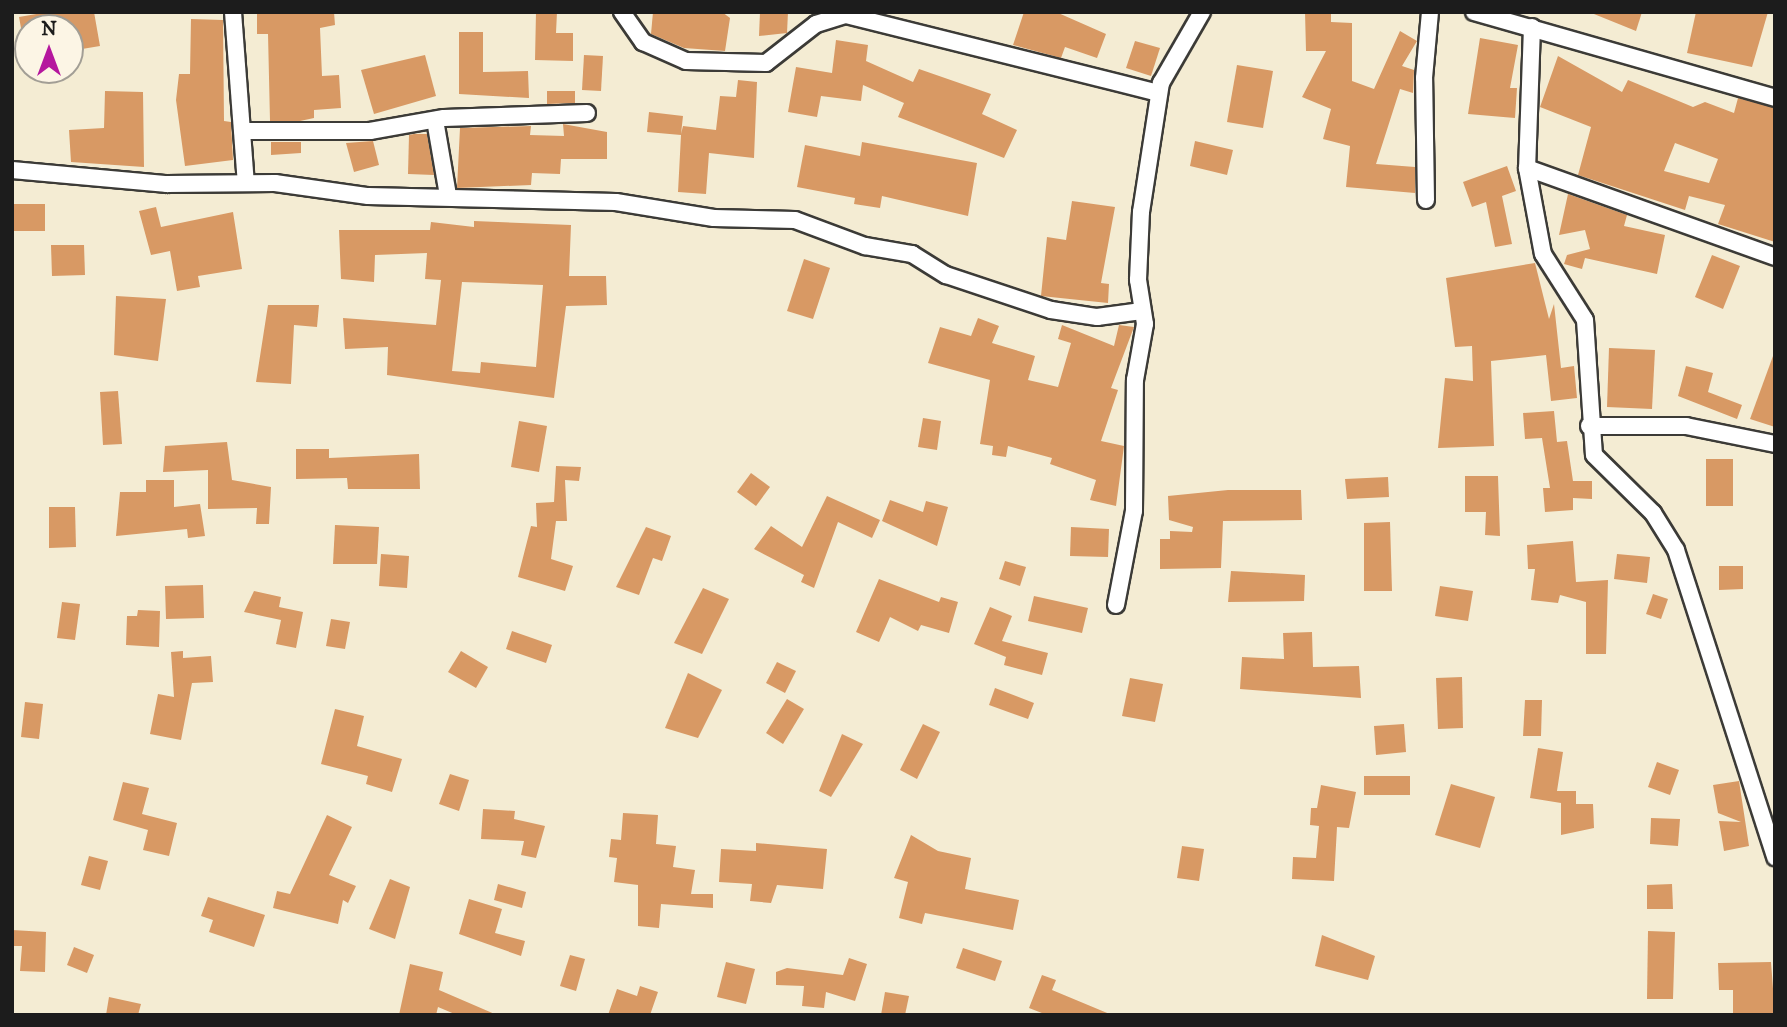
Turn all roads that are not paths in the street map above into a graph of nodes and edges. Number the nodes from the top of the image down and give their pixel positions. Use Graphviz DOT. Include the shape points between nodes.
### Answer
graph roads {
  1 [pos="233,12"];
  2 [pos="622,12"];
  3 [pos="1202,12"];
  4 [pos="1430,12"];
  5 [pos="1474,12"];
  6 [pos="1532,27"];
  7 [pos="1158,93"];
  8 [pos="1775,98"];
  9 [pos="587,113"];
  10 [pos="435,120"];
  11 [pos="244,131"];
  12 [pos="1527,168"];
  13 [pos="12,170"];
  14 [pos="246,183"];
  15 [pos="448,195"];
  16 [pos="1426,200"];
  17 [pos="1775,257"];
  18 [pos="1142,311"];
  19 [pos="1589,426"];
  20 [pos="1775,444"];
  21 [pos="1116,605"];
  22 [pos="1775,857"];
  1 -- 11 [label="street"];
  2 -- 7 [label="street" via="643,42 686,61 759,65 816,24 846,15"];
  3 -- 7 [label="street"];
  4 -- 16 [label="street"];
  5 -- 6 [label="street"];
  6 -- 8 [label="street"];
  6 -- 12 [label="street"];
  7 -- 18 [label="street" via="1138,244"];
  9 -- 10 [label="street"];
  10 -- 11 [label="street" via="370,131"];
  10 -- 15 [label="street"];
  11 -- 14 [label="street"];
  12 -- 17 [label="street"];
  12 -- 19 [label="street" via="1543,254 1585,320"];
  13 -- 14 [label="street" via="167,184"];
  14 -- 15 [label="street" via="368,196"];
  15 -- 18 [label="street" via="616,202 714,218 795,220 864,246 912,254 946,275 1051,310 1097,317"];
  18 -- 21 [label="street" via="1134,511"];
  19 -- 20 [label="street" via="1686,426"];
  19 -- 22 [label="street" via="1602,470 1653,513 1676,550"];
}
